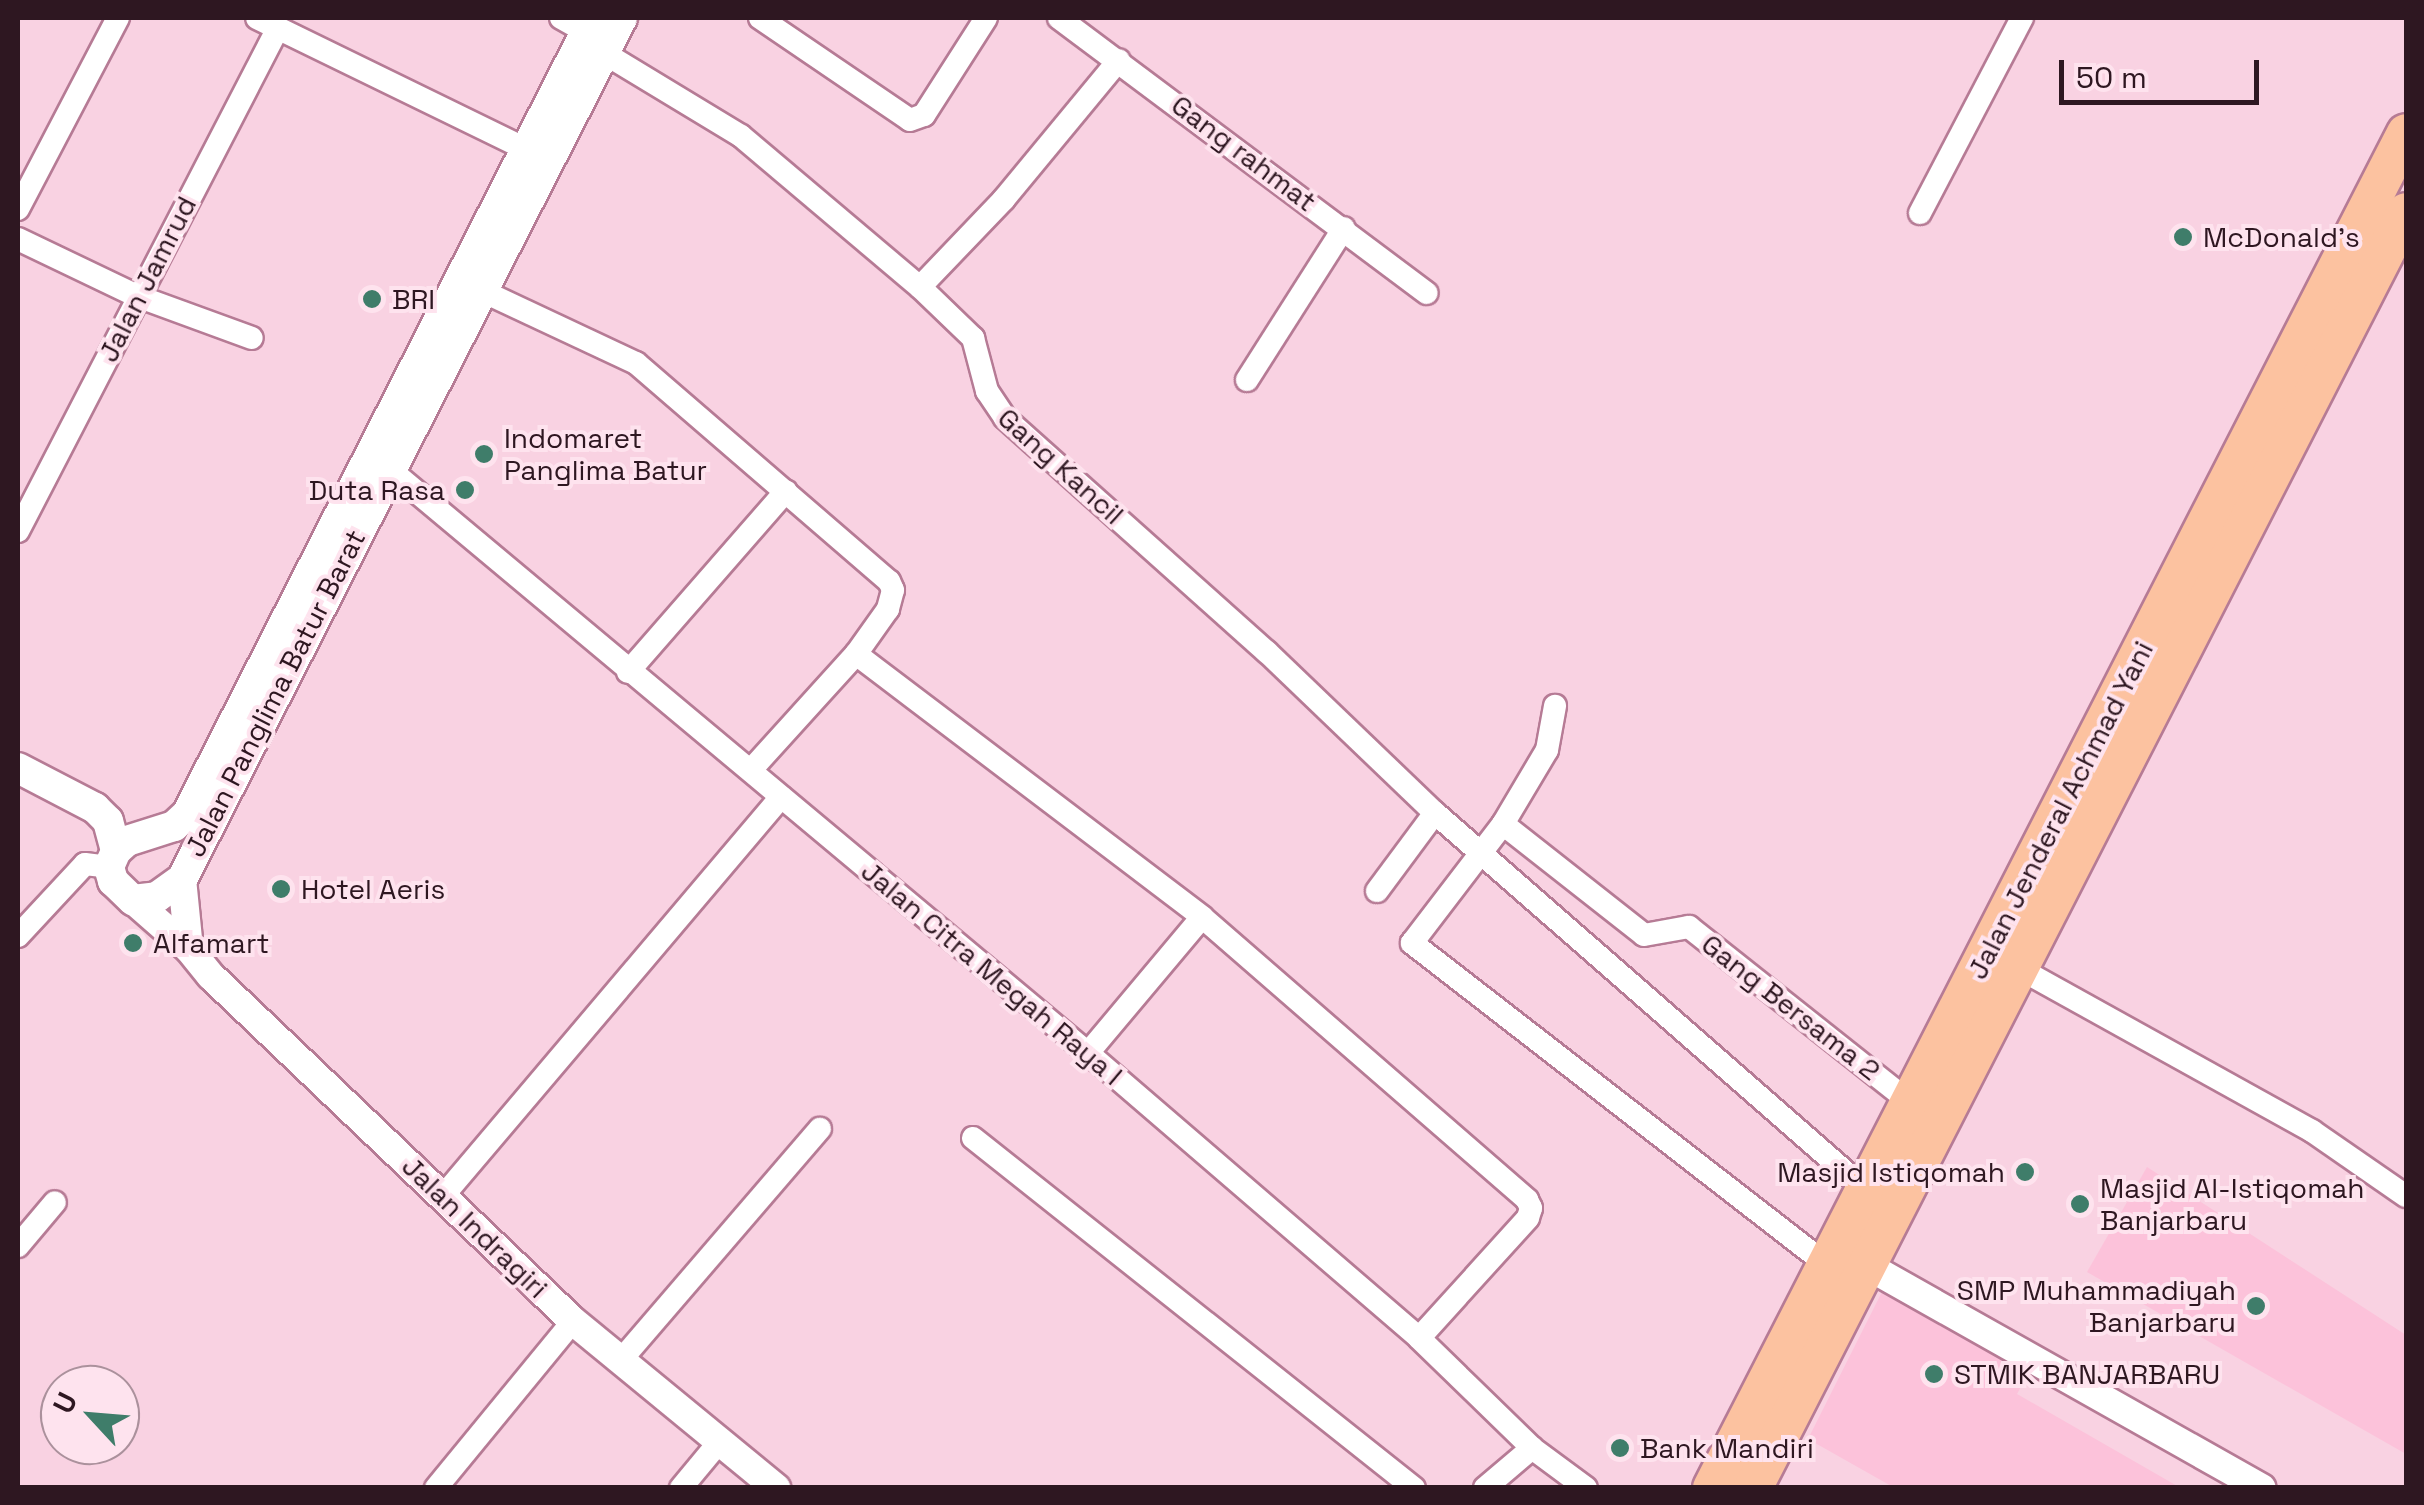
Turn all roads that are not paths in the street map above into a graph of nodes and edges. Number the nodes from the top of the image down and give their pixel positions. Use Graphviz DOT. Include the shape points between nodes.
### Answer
graph roads {
  1 [pos="118,18"];
  2 [pos="622,18"];
  3 [pos="760,18"];
  4 [pos="986,18"];
  5 [pos="1059,18"];
  6 [pos="2022,18"];
  7 [pos="268,23"];
  8 [pos="586,30"];
  9 [pos="1119,60"];
  10 [pos="2406,133"];
  11 [pos="524,148"];
  12 [pos="18,209"];
  13 [pos="2406,212"];
  14 [pos="1920,213"];
  15 [pos="1344,228"];
  16 [pos="18,239"];
  17 [pos="920,287"];
  18 [pos="480,290"];
  19 [pos="1426,293"];
  20 [pos="137,296"];
  21 [pos="252,338"];
  22 [pos="1247,380"];
  23 [pos="2288,406"];
  24 [pos="388,468"];
  25 [pos="786,491"];
  26 [pos="18,531"];
  27 [pos="2164,649"];
  28 [pos="856,654"];
  29 [pos="628,672"];
  30 [pos="1555,706"];
  31 [pos="18,768"];
  32 [pos="751,770"];
  33 [pos="781,797"];
  34 [pos="1434,813"];
  35 [pos="1502,824"];
  36 [pos="1480,854"];
  37 [pos="112,859"];
  38 [pos="182,879"];
  39 [pos="1377,891"];
  40 [pos="133,900"];
  41 [pos="1202,917"];
  42 [pos="18,936"];
  43 [pos="189,949"];
  44 [pos="2020,969"];
  45 [pos="1088,1053"];
  46 [pos="1910,1102"];
  47 [pos="820,1129"];
  48 [pos="973,1138"];
  49 [pos="1865,1189"];
  50 [pos="443,1196"];
  51 [pos="2406,1196"];
  52 [pos="56,1202"];
  53 [pos="18,1246"];
  54 [pos="1826,1264"];
  55 [pos="1866,1265"];
  56 [pos="574,1321"];
  57 [pos="1418,1338"];
  58 [pos="620,1360"];
  59 [pos="720,1441"];
  60 [pos="1532,1448"];
  61 [pos="436,1488"];
  62 [pos="681,1488"];
  63 [pos="776,1488"];
  64 [pos="1414,1488"];
  65 [pos="1486,1488"];
  66 [pos="1586,1488"];
  67 [pos="1712,1488"];
  68 [pos="1753,1488"];
  69 [pos="2262,1488"];
  1 -- 12 [label="street"];
  2 -- 8 [label="main road, Jalan Panglima Batur Barat"];
  3 -- 4 [label="street" via="910,120 924,115"];
  5 -- 9 [label="street, Gang rahmat"];
  6 -- 14 [label="street"];
  7 -- 11 [label="street"];
  7 -- 20 [label="street, Jalan Jamrud"];
  8 -- 11 [label="main road, Jalan Panglima Batur Barat"];
  8 -- 17 [label="street, Gang Kancil" via="741,136"];
  8 -- 18 [label="main road, Jalan Panglima Batur Barat"];
  9 -- 15 [label="street, Gang rahmat"];
  9 -- 17 [label="street" via="1004,199"];
  10 -- 23 [label="highway, Jalan Jenderal Achmad Yani"];
  11 -- 37 [label="main road, Jalan Panglima Batur Barat" via="187,814 174,826 127,841"];
  13 -- 23 [label="highway, Jalan Jenderal Achmad Yani"];
  15 -- 19 [label="street, Gang rahmat"];
  15 -- 22 [label="street"];
  16 -- 20 [label="street"];
  17 -- 34 [label="street, Gang Kancil" via="973,338 987,391 1005,418 1267,652"];
  18 -- 24 [label="main road, Jalan Panglima Batur Barat"];
  18 -- 25 [label="street" via="636,363"];
  20 -- 21 [label="street"];
  20 -- 26 [label="street, Jalan Jamrud"];
  23 -- 27 [label="highway, Jalan Jenderal Achmad Yani"];
  24 -- 29 [label="street, Jalan Citra Megah Raya I"];
  24 -- 38 [label="main road, Jalan Panglima Batur Barat"];
  25 -- 28 [label="street" via="893,590 888,609"];
  25 -- 29 [label="street"];
  27 -- 44 [label="highway, Jalan Jenderal Achmad Yani"];
  27 -- 46 [label="highway, Jalan Jenderal Achmad Yani"];
  28 -- 32 [label="street"];
  28 -- 41 [label="street"];
  29 -- 32 [label="street, Jalan Citra Megah Raya I"];
  30 -- 35 [label="street" via="1547,750"];
  31 -- 37 [label="main road" via="95,808 108,821"];
  32 -- 33 [label="street, Jalan Citra Megah Raya I"];
  33 -- 45 [label="street, Jalan Citra Megah Raya I"];
  33 -- 50 [label="street"];
  34 -- 36 [label="street, Gang Kancil"];
  34 -- 39 [label="street"];
  35 -- 36 [label="street"];
  35 -- 46 [label="street, Gang Bersama 2" via="1644,935 1689,927"];
  36 -- 49 [label="street, Gang Kancil"];
  36 -- 54 [label="street" via="1412,943"];
  37 -- 40 [label="main road" via="114,881"];
  37 -- 42 [label="street" via="85,864"];
  38 -- 40 [label="main road, Jalan Panglima Batur Barat" via="157,897"];
  38 -- 43 [label="street"];
  40 -- 43 [label="street, Jalan Indragiri"];
  41 -- 45 [label="street"];
  41 -- 57 [label="street" via="1532,1208"];
  43 -- 50 [label="street, Jalan Indragiri"];
  44 -- 51 [label="street" via="2312,1131"];
  44 -- 55 [label="highway, Jalan Jenderal Achmad Yani"];
  45 -- 57 [label="street, Jalan Citra Megah Raya I"];
  46 -- 49 [label="highway, Jalan Jenderal Achmad Yani"];
  47 -- 58 [label="street"];
  48 -- 64 [label="street"];
  49 -- 54 [label="highway, Jalan Jenderal Achmad Yani"];
  50 -- 56 [label="street, Jalan Indragiri"];
  52 -- 53 [label="street"];
  54 -- 67 [label="highway, Jalan Jenderal Achmad Yani"];
  55 -- 68 [label="highway, Jalan Jenderal Achmad Yani"];
  55 -- 69 [label="street"];
  56 -- 58 [label="street, Jalan Indragiri"];
  56 -- 61 [label="street"];
  57 -- 60 [label="street, Jalan Citra Megah Raya I"];
  58 -- 59 [label="street, Jalan Indragiri"];
  59 -- 62 [label="street"];
  59 -- 63 [label="street, Jalan Indragiri"];
  60 -- 65 [label="street"];
  60 -- 66 [label="street, Jalan Citra Megah Raya I"];
}
